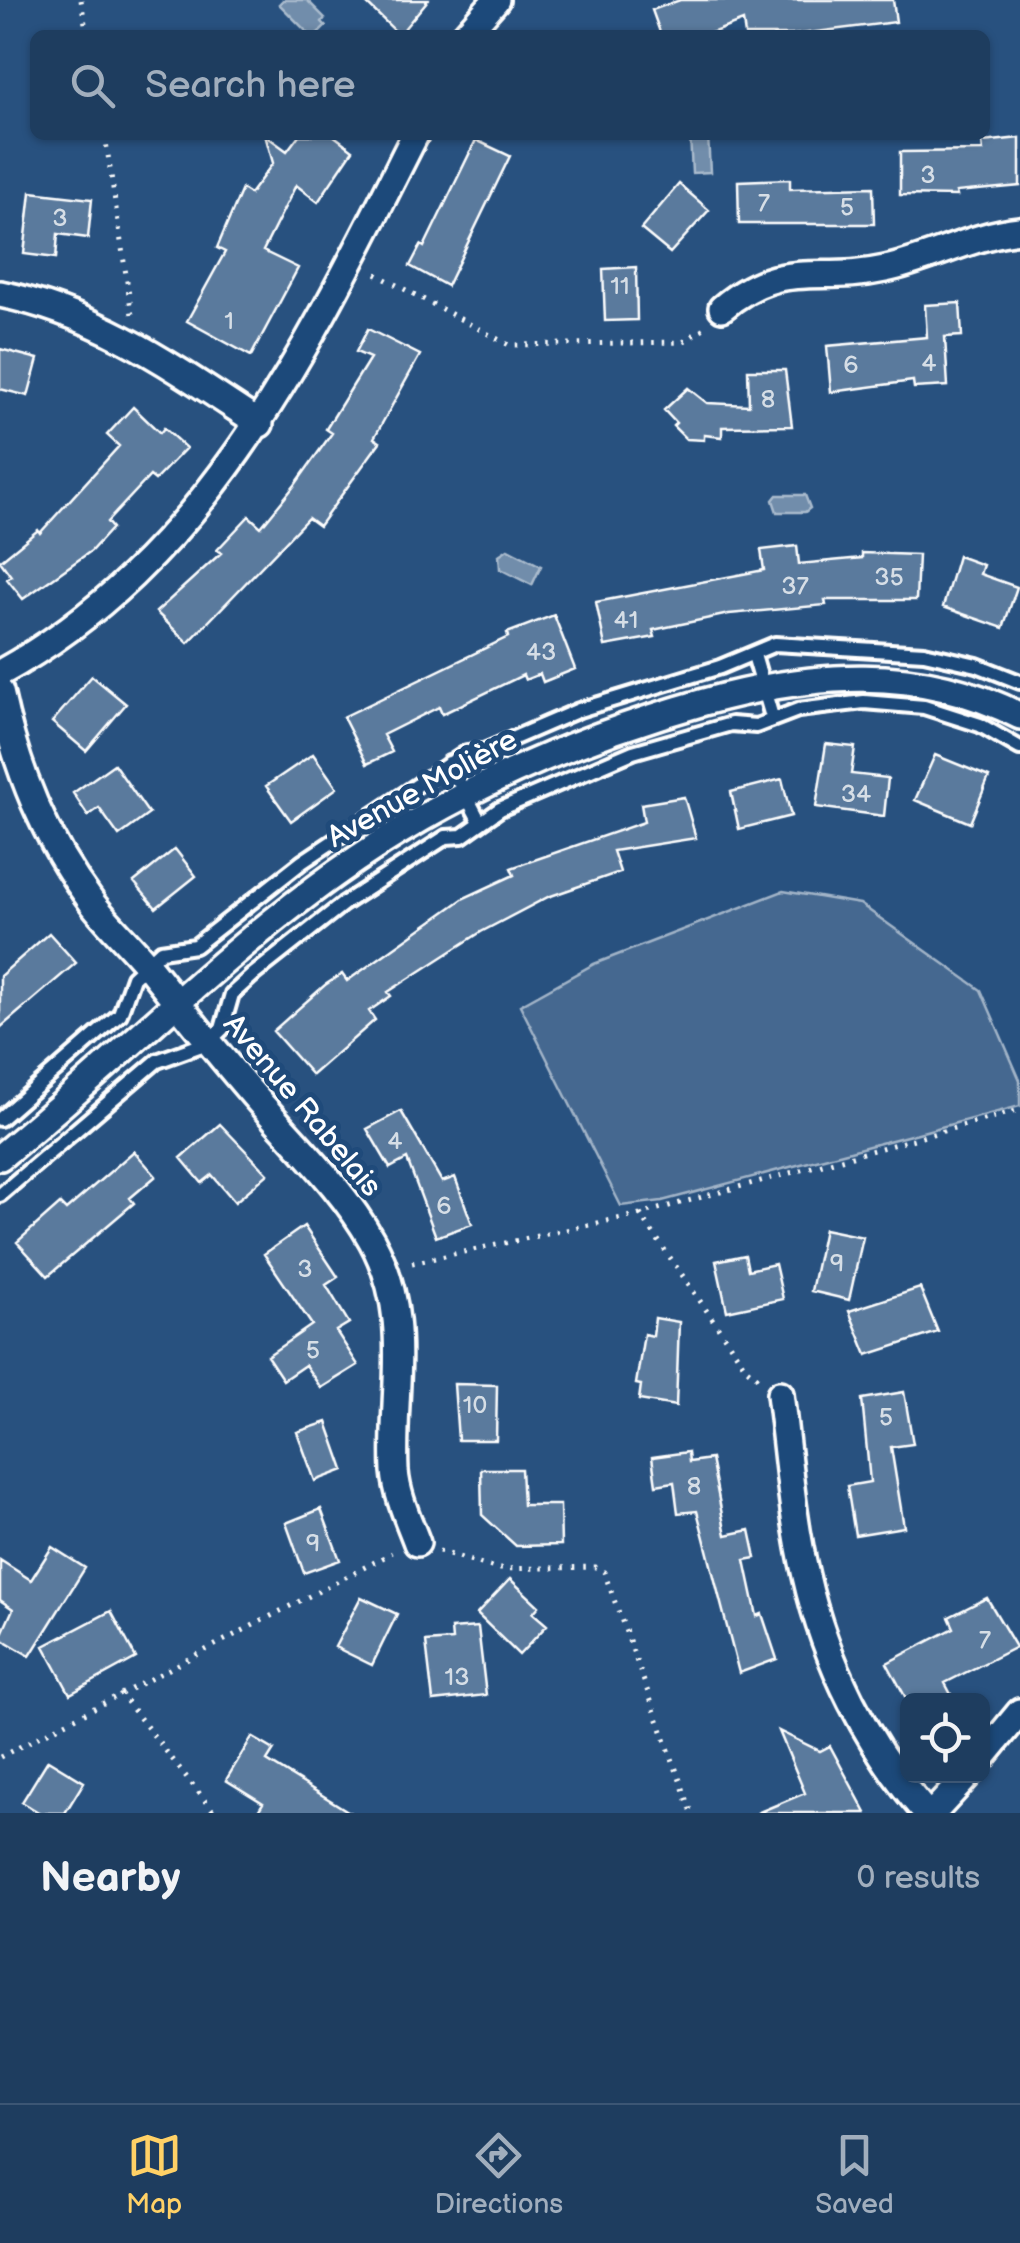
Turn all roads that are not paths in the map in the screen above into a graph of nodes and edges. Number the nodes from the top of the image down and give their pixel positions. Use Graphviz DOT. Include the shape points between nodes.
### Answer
graph roads {
  1 [pos="496,0"];
  2 [pos="469,30"];
  3 [pos="412,140"];
  4 [pos="1020,230"];
  5 [pos="0,294"];
  6 [pos="722,308"];
  7 [pos="260,424"];
  8 [pos="754,654"];
  9 [pos="0,672"];
  10 [pos="1020,682"];
  11 [pos="764,686"];
  12 [pos="0,692"];
  13 [pos="1020,716"];
  14 [pos="772,717"];
  15 [pos="1020,748"];
  16 [pos="449,763"];
  17 [pos="464,794"];
  18 [pos="480,822"];
  19 [pos="147,964"];
  20 [pos="176,1004"];
  21 [pos="208,1044"];
  22 [pos="0,1119"];
  23 [pos="0,1157"];
  24 [pos="0,1195"];
  25 [pos="780,1394"];
  26 [pos="416,1543"];
  27 [pos="1020,1712"];
  28 [pos="990,1748"];
  29 [pos="960,1783"];
  30 [pos="929,1813"];
  1 -- 2 [label="street"];
  3 -- 7 [label="street" via="305,352"];
  4 -- 6 [label="street" via="987,234 883,270 776,276"];
  5 -- 7 [label="street" via="69,312 136,342"];
  7 -- 9 [label="street" via="224,473 90,614"];
  8 -- 10 [label="lane" via="775,644 924,652"];
  8 -- 11 [label="lane"];
  8 -- 16 [label="lane" via="616,696"];
  11 -- 13 [label="street, Avenue Molière" via="868,676 948,688"];
  11 -- 14 [label="lane"];
  11 -- 17 [label="street, Avenue Molière" via="608,731"];
  12 -- 19 [label="street, Avenue Rabelais" via="23,780 55,849"];
  14 -- 15 [label="lane" via="864,702 924,707 980,724"];
  14 -- 18 [label="lane" via="633,752"];
  16 -- 17 [label="lane"];
  16 -- 19 [label="lane" via="302,862 195,946 161,952"];
  17 -- 18 [label="lane"];
  17 -- 20 [label="street, Avenue Molière" via="335,874"];
  18 -- 21 [label="lane" via="386,875 253,975 232,994 222,1028"];
  19 -- 20 [label="street, Avenue Rabelais"];
  19 -- 22 [label="lane" via="133,977 120,1014"];
  20 -- 21 [label="street, Avenue Rabelais"];
  20 -- 23 [label="street, Avenue Molière"];
  21 -- 24 [label="lane" via="158,1061"];
  21 -- 26 [label="street, Avenue Rabelais" via="325,1176 388,1272 398,1326 395,1470"];
  25 -- 30 [label="street" via="806,1575 828,1647 896,1780"];
  27 -- 28 [label="street"];
  29 -- 30 [label="street"];
}
